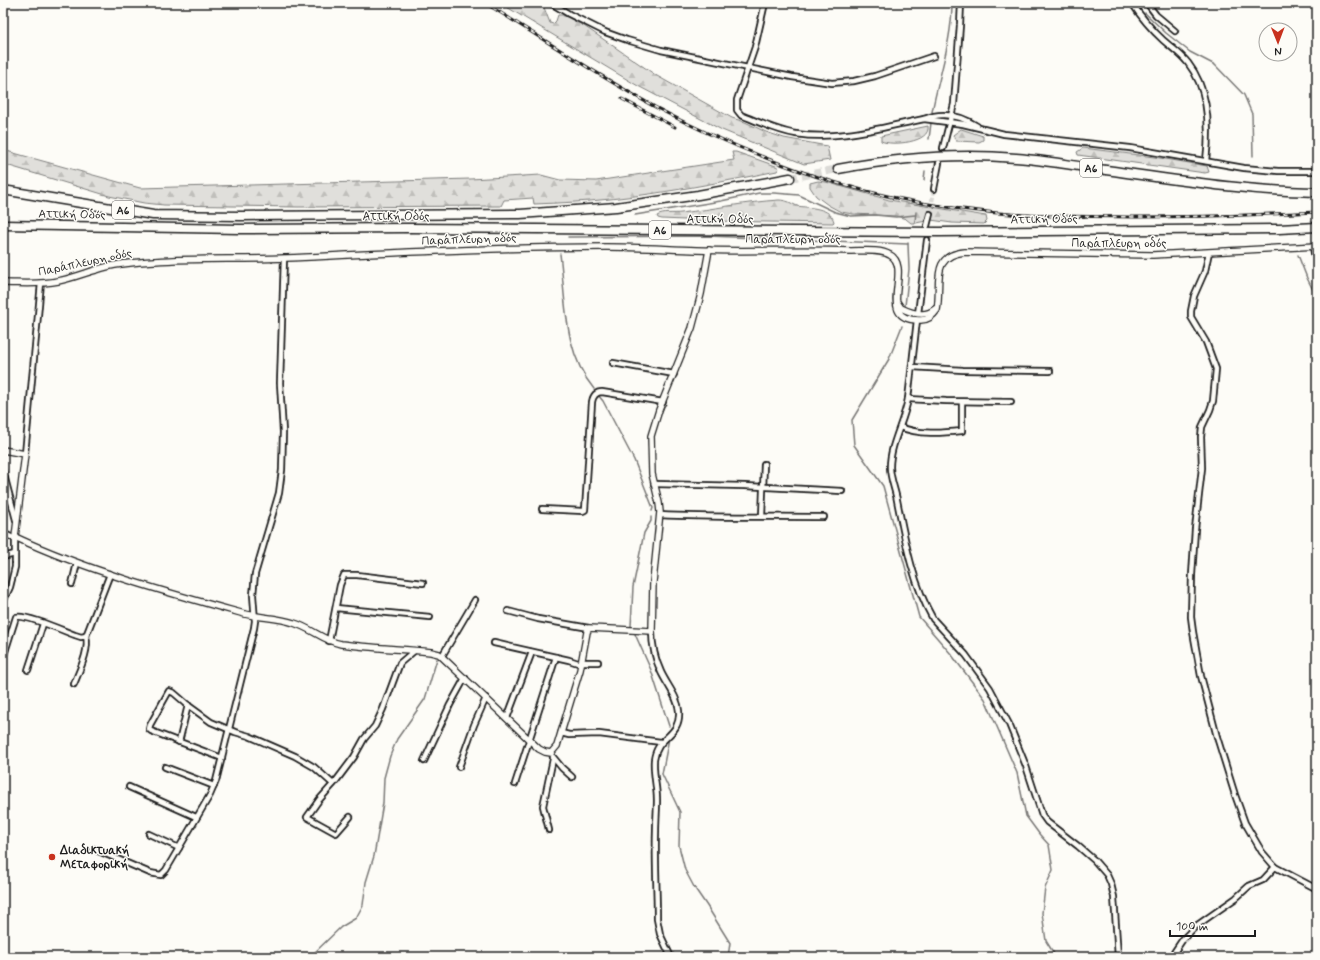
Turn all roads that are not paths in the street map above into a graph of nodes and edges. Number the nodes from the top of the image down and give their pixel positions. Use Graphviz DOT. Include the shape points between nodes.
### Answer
graph roads {
  1 [pos="551,3"];
  2 [pos="765,3"];
  3 [pos="961,3"];
  4 [pos="1132,3"];
  5 [pos="1147,3"];
  6 [pos="1175,31"];
  7 [pos="934,56"];
  8 [pos="748,68"];
  9 [pos="951,115"];
  10 [pos="924,119"];
  11 [pos="949,122"];
  12 [pos="980,128"];
  13 [pos="942,148"];
  14 [pos="1206,161"];
  15 [pos="939,163"];
  16 [pos="838,168"];
  17 [pos="1317,171"];
  18 [pos="790,178"];
  19 [pos="934,189"];
  20 [pos="3,190"];
  21 [pos="1317,192"];
  22 [pos="930,214"];
  23 [pos="3,225"];
  24 [pos="928,226"];
  25 [pos="1317,227"];
  26 [pos="927,240"];
  27 [pos="1315,246"];
  28 [pos="709,250"];
  29 [pos="1209,252"];
  30 [pos="284,258"];
  31 [pos="1317,270"];
  32 [pos="3,283"];
  33 [pos="41,283"];
  34 [pos="918,317"];
  35 [pos="613,363"];
  36 [pos="912,367"];
  37 [pos="1050,371"];
  38 [pos="674,374"];
  39 [pos="908,399"];
  40 [pos="663,402"];
  41 [pos="962,402"];
  42 [pos="1011,402"];
  43 [pos="900,427"];
  44 [pos="3,450"];
  45 [pos="25,454"];
  46 [pos="764,464"];
  47 [pos="3,471"];
  48 [pos="654,484"];
  49 [pos="763,486"];
  50 [pos="842,490"];
  51 [pos="542,509"];
  52 [pos="660,515"];
  53 [pos="762,516"];
  54 [pos="824,517"];
  55 [pos="17,521"];
  56 [pos="3,533"];
  57 [pos="15,538"];
  58 [pos="15,554"];
  59 [pos="3,556"];
  60 [pos="77,563"];
  61 [pos="110,574"];
  62 [pos="423,583"];
  63 [pos="72,584"];
  64 [pos="475,600"];
  65 [pos="3,602"];
  66 [pos="336,608"];
  67 [pos="508,611"];
  68 [pos="254,615"];
  69 [pos="430,618"];
  70 [pos="43,624"];
  71 [pos="589,628"];
  72 [pos="652,631"];
  73 [pos="86,636"];
  74 [pos="329,641"];
  75 [pos="494,643"];
  76 [pos="414,651"];
  77 [pos="532,652"];
  78 [pos="442,656"];
  79 [pos="556,657"];
  80 [pos="3,658"];
  81 [pos="598,662"];
  82 [pos="581,663"];
  83 [pos="28,670"];
  84 [pos="465,678"];
  85 [pos="74,684"];
  86 [pos="486,698"];
  87 [pos="188,705"];
  88 [pos="507,718"];
  89 [pos="231,721"];
  90 [pos="219,726"];
  91 [pos="228,730"];
  92 [pos="561,733"];
  93 [pos="530,740"];
  94 [pos="178,742"];
  95 [pos="661,742"];
  96 [pos="552,756"];
  97 [pos="222,758"];
  98 [pos="424,761"];
  99 [pos="164,766"];
  100 [pos="459,767"];
  101 [pos="572,777"];
  102 [pos="333,784"];
  103 [pos="515,784"];
  104 [pos="214,786"];
  105 [pos="129,787"];
  106 [pos="196,817"];
  107 [pos="350,817"];
  108 [pos="549,830"];
  109 [pos="149,834"];
  110 [pos="179,848"];
  111 [pos="94,849"];
  112 [pos="1275,868"];
  113 [pos="1317,889"];
  114 [pos="671,957"];
  115 [pos="1118,957"];
  116 [pos="1171,957"];
  1 -- 8 [label="street" via="605,32 627,40 661,50"];
  2 -- 8 [label="street"];
  3 -- 9 [label="street" via="956,87"];
  4 -- 14 [label="street" via="1151,29 1189,64 1198,80 1207,116"];
  5 -- 6 [label="street" via="1156,15"];
  7 -- 8 [label="street" via="875,76 832,83"];
  8 -- 10 [label="street" via="737,100 737,110 741,115 782,131 807,136 826,136"];
  9 -- 10 [label="street" via="940,114"];
  9 -- 11 [label="street"];
  9 -- 12 [label="street"];
  10 -- 11 [label="street"];
  11 -- 12 [label="street"];
  11 -- 13 [label="street"];
  12 -- 14 [label="street" via="1004,134 1123,147"];
  14 -- 17 [label="street" via="1244,168"];
  15 -- 19 [label="street"];
  16 -- 21 [label="highway, Α6" via="916,158 981,156 1061,163 1229,187"];
  18 -- 20 [label="highway, Αττική Οδός / Α6" via="616,207 520,214 152,214"];
  22 -- 24 [label="street"];
  23 -- 25 [label="highway, Αττική Οδός / Α6" via="240,229 916,232"];
  26 -- 34 [label="street"];
  27 -- 29 [label="street, Παράπλευρη οδός"];
  27 -- 31 [label="street"];
  28 -- 30 [label="street, Παράπλευρη οδός" via="510,248"];
  28 -- 34 [label="street, Παράπλευρη οδός" via="884,252 898,262 896,299 901,308"];
  28 -- 38 [label="street" via="696,316"];
  29 -- 34 [label="street, Παράπλευρη οδός" via="1153,255 955,253 947,257 941,267 938,304 931,313"];
  29 -- 112 [label="street" via="1191,311 1191,317 1206,342 1216,370 1216,385 1210,410 1202,427 1202,468 1195,529 1191,617 1201,676 1235,795 1245,823"];
  30 -- 33 [label="street, Παράπλευρη οδός" via="158,260 127,263 56,282"];
  30 -- 68 [label="street" via="280,383 282,470 279,493 255,574"];
  32 -- 33 [label="street, Παράπλευρη οδός"];
  33 -- 45 [label="street"];
  34 -- 36 [label="street"];
  35 -- 38 [label="street"];
  36 -- 37 [label="street"];
  36 -- 39 [label="street"];
  38 -- 40 [label="street"];
  39 -- 41 [label="street"];
  39 -- 43 [label="street"];
  40 -- 48 [label="street" via="651,436"];
  40 -- 51 [label="street" via="602,392 595,394 592,402 585,510"];
  41 -- 42 [label="street"];
  41 -- 43 [label="street" via="962,431 921,432"];
  43 -- 115 [label="street" via="891,462 891,476 909,559 928,611 990,688 1009,724 1042,815 1047,822 1094,860 1107,875 1114,897"];
  44 -- 45 [label="street"];
  45 -- 55 [label="street"];
  46 -- 49 [label="street"];
  47 -- 55 [label="street"];
  48 -- 49 [label="street"];
  48 -- 52 [label="street"];
  49 -- 50 [label="street"];
  49 -- 53 [label="street"];
  52 -- 53 [label="street"];
  52 -- 72 [label="street" via="653,582"];
  53 -- 54 [label="street"];
  55 -- 57 [label="street"];
  56 -- 57 [label="street"];
  57 -- 58 [label="street"];
  57 -- 60 [label="street"];
  58 -- 59 [label="street"];
  58 -- 65 [label="street" via="15,568"];
  60 -- 61 [label="street"];
  60 -- 63 [label="street"];
  61 -- 68 [label="street" via="204,603"];
  61 -- 73 [label="street"];
  62 -- 66 [label="street" via="356,574 344,575"];
  64 -- 78 [label="street"];
  66 -- 69 [label="street"];
  66 -- 74 [label="street"];
  67 -- 71 [label="street"];
  68 -- 74 [label="street" via="294,623"];
  68 -- 89 [label="street" via="254,628"];
  70 -- 73 [label="street" via="81,637"];
  70 -- 80 [label="street" via="21,616 16,617"];
  70 -- 83 [label="street"];
  71 -- 72 [label="street"];
  71 -- 82 [label="street"];
  72 -- 95 [label="street" via="654,651 661,672 679,710 678,725"];
  73 -- 85 [label="street" via="86,650"];
  74 -- 76 [label="street"];
  75 -- 77 [label="street"];
  76 -- 78 [label="street" via="431,652"];
  76 -- 102 [label="street" via="400,663 375,726"];
  77 -- 79 [label="street"];
  77 -- 88 [label="street"];
  78 -- 84 [label="street"];
  79 -- 82 [label="street"];
  79 -- 93 [label="street"];
  81 -- 82 [label="street"];
  82 -- 92 [label="street"];
  84 -- 86 [label="street"];
  84 -- 98 [label="street"];
  86 -- 88 [label="street"];
  86 -- 100 [label="street"];
  87 -- 90 [label="street"];
  87 -- 94 [label="street"];
  87 -- 94 [label="street" via="174,692 169,691 149,729"];
  88 -- 93 [label="street"];
  89 -- 90 [label="street"];
  89 -- 91 [label="street"];
  90 -- 91 [label="street"];
  91 -- 97 [label="street"];
  91 -- 102 [label="street" via="250,736 294,756 314,767"];
  92 -- 95 [label="street" via="599,734"];
  92 -- 96 [label="street"];
  93 -- 96 [label="street"];
  93 -- 103 [label="street"];
  94 -- 97 [label="street"];
  95 -- 114 [label="street" via="655,754 654,769 657,800 657,919 660,934"];
  96 -- 101 [label="street"];
  96 -- 108 [label="street" via="543,806"];
  97 -- 104 [label="street"];
  99 -- 104 [label="street"];
  102 -- 107 [label="street" via="307,817 336,833"];
  104 -- 106 [label="street"];
  105 -- 106 [label="street"];
  106 -- 110 [label="street"];
  109 -- 110 [label="street"];
  110 -- 111 [label="street" via="161,875"];
  112 -- 113 [label="street"];
  112 -- 116 [label="street" via="1263,880 1249,886 1196,926"];
}
